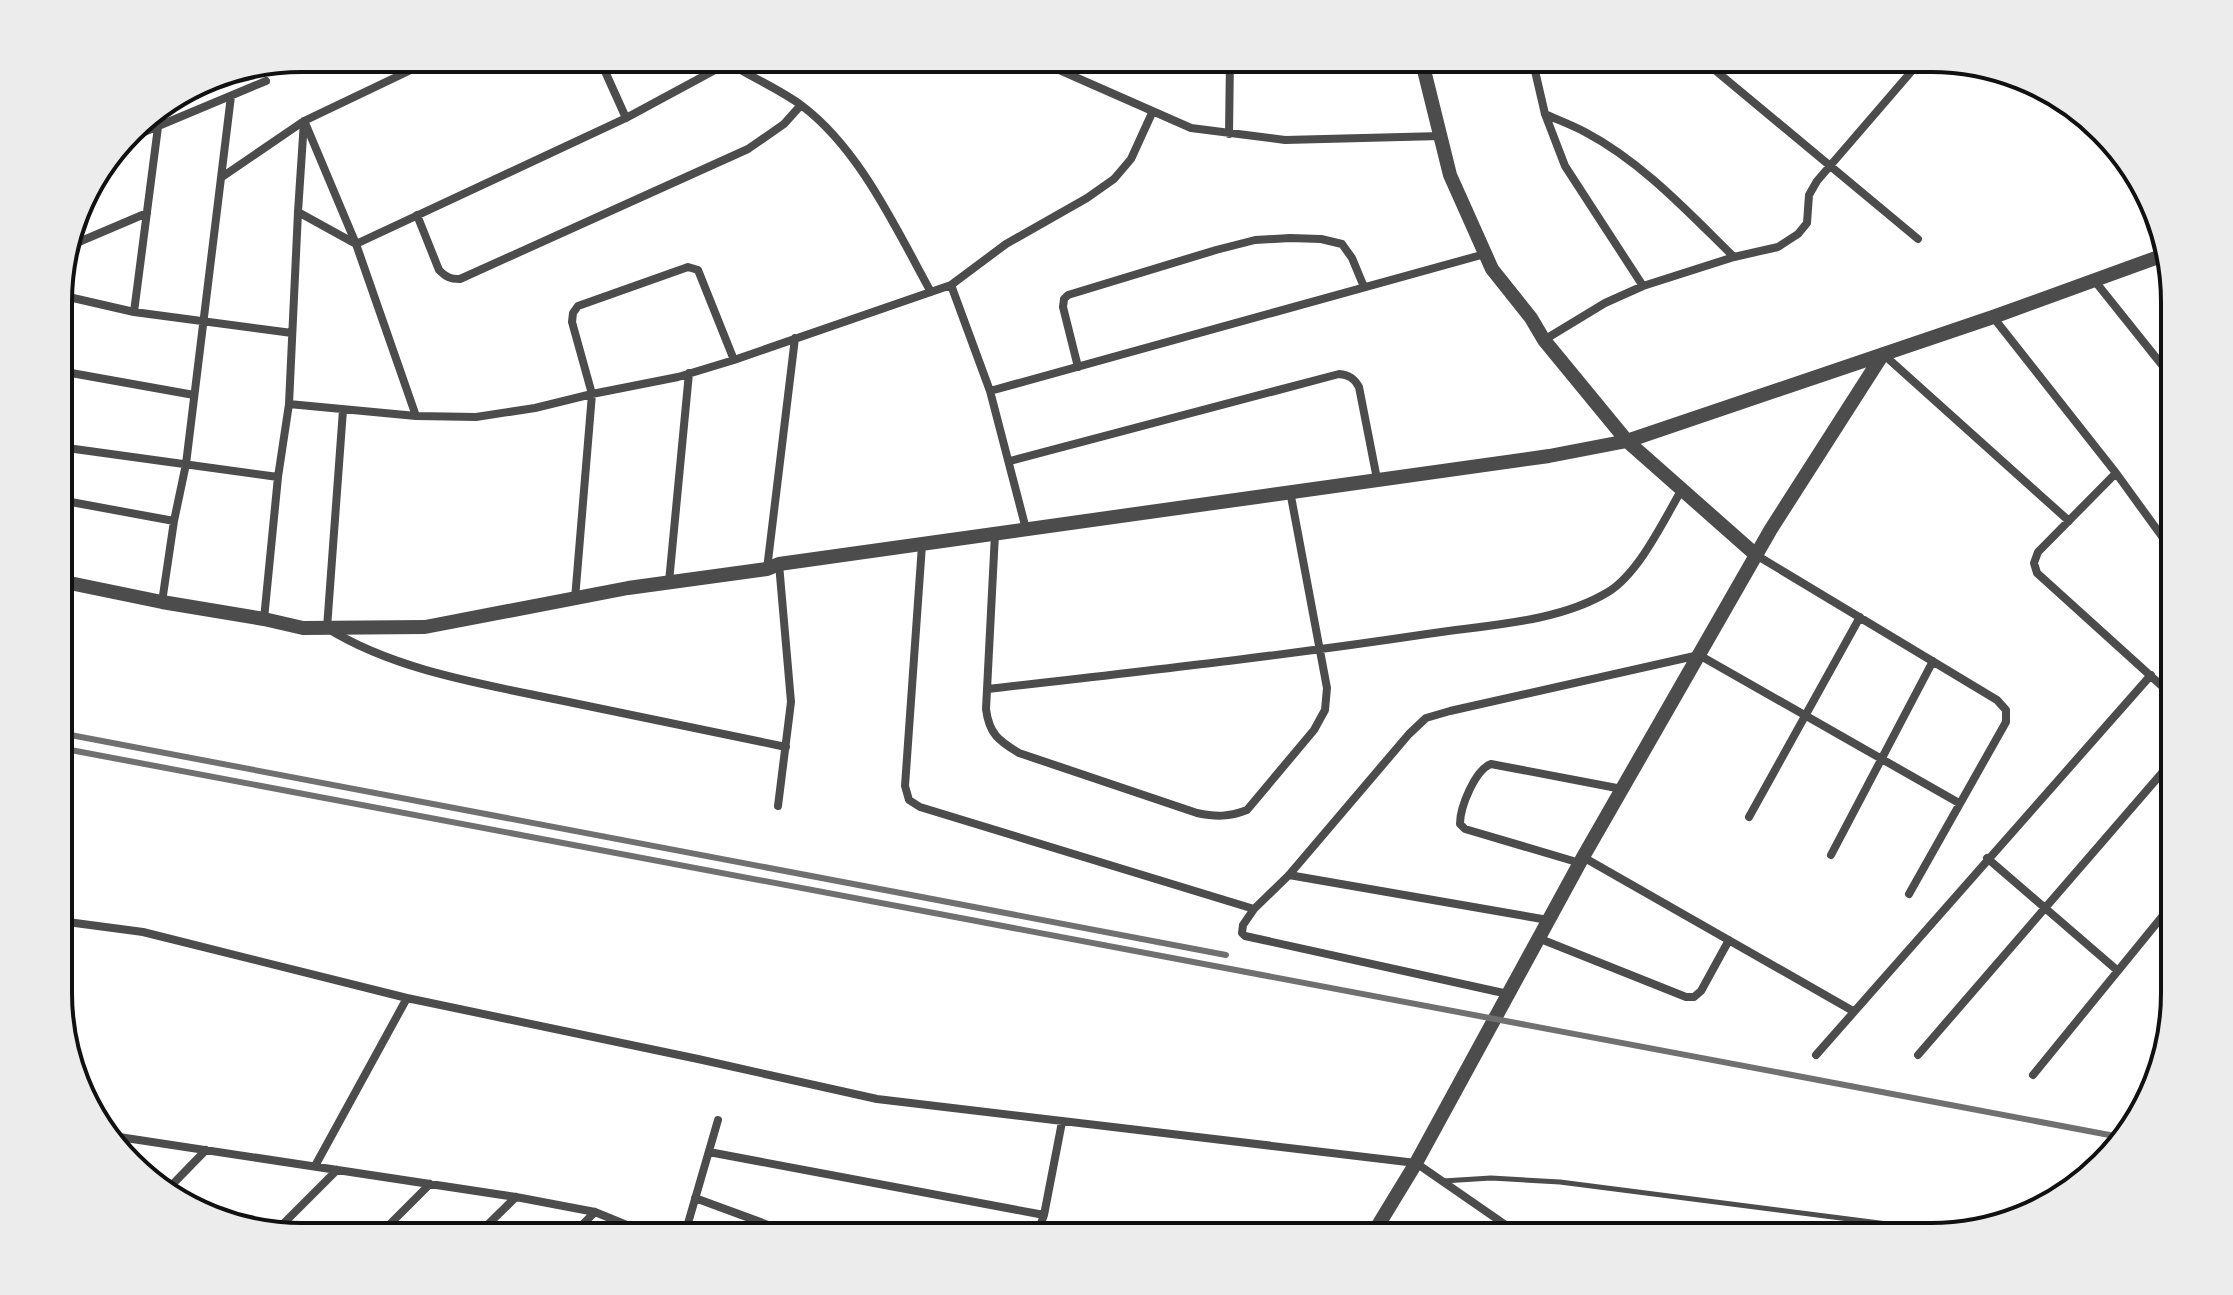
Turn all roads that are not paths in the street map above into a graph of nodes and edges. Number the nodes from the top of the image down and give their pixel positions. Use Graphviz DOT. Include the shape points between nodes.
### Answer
graph roads {
  1 [pos="407,72"];
  2 [pos="605,72"];
  3 [pos="705,72"];
  4 [pos="743,72"];
  5 [pos="1063,72"];
  6 [pos="1230,72"];
  7 [pos="1425,72"];
  8 [pos="1535,72"];
  9 [pos="1717,72"];
  10 [pos="1911,72"];
  11 [pos="266,81"];
  12 [pos="231,96"];
  13 [pos="801,105"];
  14 [pos="1152,113"];
  15 [pos="1545,114"];
  16 [pos="626,118"];
  17 [pos="304,121"];
  18 [pos="158,127"];
  19 [pos="148,131"];
  20 [pos="1229,134"];
  21 [pos="1441,136"];
  22 [pos="1830,166"];
  23 [pos="222,177"];
  24 [pos="298,212"];
  25 [pos="147,213"];
  26 [pos="417,215"];
  27 [pos="1918,239"];
  28 [pos="80,241"];
  29 [pos="356,244"];
  30 [pos="1485,254"];
  31 [pos="1734,257"];
  32 [pos="2157,257"];
  33 [pos="2094,280"];
  34 [pos="951,285"];
  35 [pos="1643,286"];
  36 [pos="1364,287"];
  37 [pos="931,292"];
  38 [pos="72,298"];
  39 [pos="134,312"];
  40 [pos="1993,317"];
  41 [pos="205,322"];
  42 [pos="292,333"];
  43 [pos="795,338"];
  44 [pos="1544,340"];
  45 [pos="1883,354"];
  46 [pos="734,360"];
  47 [pos="2161,364"];
  48 [pos="1078,367"];
  49 [pos="72,373"];
  50 [pos="689,373"];
  51 [pos="990,391"];
  52 [pos="592,394"];
  53 [pos="194,395"];
  54 [pos="289,404"];
  55 [pos="343,410"];
  56 [pos="416,416"];
  57 [pos="1627,441"];
  58 [pos="72,449"];
  59 [pos="1010,461"];
  60 [pos="186,464"];
  61 [pos="2116,473"];
  62 [pos="278,477"];
  63 [pos="1377,479"];
  64 [pos="1682,489"];
  65 [pos="1290,491"];
  66 [pos="72,502"];
  67 [pos="174,521"];
  68 [pos="2069,521"];
  69 [pos="1026,529"];
  70 [pos="995,534"];
  71 [pos="2161,535"];
  72 [pos="922,545"];
  73 [pos="1756,555"];
  74 [pos="773,567"];
  75 [pos="669,582"];
  76 [pos="72,583"];
  77 [pos="575,599"];
  78 [pos="162,602"];
  79 [pos="1860,617"];
  80 [pos="264,619"];
  81 [pos="327,628"];
  82 [pos="1319,650"];
  83 [pos="1699,655"];
  84 [pos="1933,661"];
  85 [pos="2151,675"];
  86 [pos="2161,685"];
  87 [pos="988,689"];
  88 [pos="1805,715"];
  89 [pos="786,747"];
  90 [pos="1882,759"];
  91 [pos="2161,774"];
  92 [pos="1622,789"];
  93 [pos="1959,803"];
  94 [pos="778,806"];
  95 [pos="1749,817"];
  96 [pos="1831,855"];
  97 [pos="1987,858"];
  98 [pos="1582,860"];
  99 [pos="1289,875"];
  100 [pos="1909,894"];
  101 [pos="2045,908"];
  102 [pos="1254,909"];
  103 [pos="2161,918"];
  104 [pos="1548,920"];
  105 [pos="72,923"];
  106 [pos="1538,938"];
  107 [pos="1729,940"];
  108 [pos="2118,971"];
  109 [pos="1508,995"];
  110 [pos="407,998"];
  111 [pos="1853,1011"];
  112 [pos="1816,1055"];
  113 [pos="1918,1055"];
  114 [pos="2033,1075"];
  115 [pos="718,1120"];
  116 [pos="1062,1122"];
  117 [pos="123,1138"];
  118 [pos="206,1150"];
  119 [pos="709,1152"];
  120 [pos="1416,1163"];
  121 [pos="315,1166"];
  122 [pos="337,1170"];
  123 [pos="1442,1181"];
  124 [pos="174,1183"];
  125 [pos="430,1184"];
  126 [pos="516,1197"];
  127 [pos="695,1198"];
  128 [pos="595,1212"];
  129 [pos="1044,1215"];
  130 [pos="285,1222"];
  131 [pos="391,1223"];
  132 [pos="489,1223"];
  133 [pos="584,1223"];
  134 [pos="622,1223"];
  135 [pos="688,1223"];
  136 [pos="763,1223"];
  137 [pos="1041,1223"];
  138 [pos="1380,1223"];
  139 [pos="1503,1223"];
  140 [pos="1880,1223"];
  1 -- 17 [label="street"];
  2 -- 16 [label="street"];
  3 -- 16 [label="street"];
  4 -- 13 [label="street"];
  5 -- 14 [label="street"];
  6 -- 20 [label="street"];
  7 -- 21 [label="street"];
  8 -- 15 [label="street"];
  9 -- 22 [label="street"];
  10 -- 22 [label="street"];
  11 -- 12 [label="street"];
  12 -- 18 [label="street"];
  12 -- 23 [label="street"];
  13 -- 26 [label="street" via="748,149 460,279 445,277 439,270"];
  13 -- 37 [label="street" via="835,137 870,184"];
  14 -- 20 [label="street" via="1191,128"];
  14 -- 34 [label="street" via="1131,159 1114,179 1006,244"];
  15 -- 31 [label="street" via="1630,162"];
  15 -- 35 [label="street" via="1565,166"];
  16 -- 26 [label="street"];
  17 -- 23 [label="street"];
  17 -- 24 [label="street"];
  17 -- 29 [label="street"];
  18 -- 19 [label="street"];
  18 -- 25 [label="street"];
  20 -- 21 [label="street" via="1285,140"];
  21 -- 30 [label="street" via="1450,175"];
  22 -- 27 [label="street"];
  22 -- 31 [label="street" via="1809,195 1807,223 1798,234 1778,247"];
  23 -- 41 [label="street"];
  24 -- 29 [label="street"];
  24 -- 42 [label="street"];
  25 -- 28 [label="street"];
  25 -- 39 [label="street"];
  26 -- 29 [label="street"];
  29 -- 56 [label="street"];
  30 -- 36 [label="street"];
  30 -- 44 [label="street"];
  31 -- 35 [label="street"];
  32 -- 33 [label="street"];
  33 -- 40 [label="street"];
  33 -- 47 [label="street"];
  34 -- 37 [label="street"];
  34 -- 51 [label="street"];
  35 -- 44 [label="street"];
  36 -- 48 [label="street"];
  36 -- 48 [label="street" via="1348,250 1333,241 1255,240 1216,250 1068,295 1063,307"];
  37 -- 43 [label="street"];
  38 -- 39 [label="street"];
  39 -- 41 [label="street"];
  40 -- 45 [label="street"];
  40 -- 61 [label="street"];
  41 -- 42 [label="street"];
  41 -- 53 [label="street"];
  42 -- 54 [label="street"];
  43 -- 46 [label="street"];
  43 -- 74 [label="street"];
  44 -- 57 [label="street"];
  45 -- 57 [label="street"];
  45 -- 68 [label="street"];
  45 -- 73 [label="street"];
  46 -- 50 [label="street"];
  46 -- 52 [label="street" via="698,270 688,267 578,306 572,322"];
  48 -- 51 [label="street"];
  49 -- 53 [label="street"];
  50 -- 52 [label="street"];
  50 -- 75 [label="street"];
  51 -- 59 [label="street"];
  52 -- 56 [label="street" via="476,417"];
  52 -- 77 [label="street"];
  53 -- 60 [label="street"];
  54 -- 55 [label="street"];
  54 -- 62 [label="street"];
  55 -- 56 [label="street"];
  55 -- 81 [label="street"];
  57 -- 63 [label="street"];
  57 -- 64 [label="street"];
  58 -- 60 [label="street"];
  59 -- 63 [label="street" via="1339,374 1359,387"];
  59 -- 69 [label="street"];
  60 -- 62 [label="street"];
  60 -- 67 [label="street"];
  61 -- 68 [label="street"];
  61 -- 71 [label="street"];
  62 -- 80 [label="street"];
  63 -- 65 [label="street"];
  64 -- 73 [label="street"];
  64 -- 82 [label="street" via="1639,562 1612,590 1577,608"];
  65 -- 69 [label="street"];
  65 -- 82 [label="street"];
  66 -- 67 [label="street"];
  67 -- 78 [label="street"];
  68 -- 85 [label="street" via="2038,552 2037,573"];
  69 -- 70 [label="street"];
  70 -- 72 [label="street"];
  70 -- 87 [label="street"];
  72 -- 74 [label="street"];
  72 -- 102 [label="street" via="905,786 909,800"];
  73 -- 79 [label="street"];
  73 -- 83 [label="street"];
  74 -- 75 [label="street"];
  74 -- 89 [label="street" via="791,702"];
  75 -- 77 [label="street"];
  76 -- 78 [label="street"];
  77 -- 81 [label="street" via="425,627"];
  78 -- 80 [label="street"];
  79 -- 84 [label="street"];
  79 -- 88 [label="street"];
  80 -- 81 [label="street"];
  81 -- 89 [label="street" via="379,654 490,686"];
  82 -- 87 [label="street"];
  82 -- 87 [label="street" via="1327,688 1325,710 1247,810 1232,816 1197,813 1019,753 999,741 987,724"];
  83 -- 88 [label="street"];
  83 -- 92 [label="street"];
  83 -- 99 [label="street" via="1426,718"];
  84 -- 90 [label="street"];
  84 -- 93 [label="street" via="2006,710 2006,722"];
  85 -- 86 [label="street"];
  85 -- 97 [label="street"];
  88 -- 90 [label="street"];
  88 -- 95 [label="street"];
  89 -- 94 [label="street"];
  90 -- 93 [label="street"];
  90 -- 96 [label="street"];
  91 -- 101 [label="street"];
  92 -- 98 [label="street"];
  92 -- 98 [label="street" via="1503,765 1483,767 1476,776 1460,816 1465,829"];
  93 -- 100 [label="street"];
  97 -- 101 [label="street"];
  97 -- 111 [label="street"];
  98 -- 104 [label="street"];
  98 -- 107 [label="street"];
  99 -- 102 [label="street"];
  99 -- 104 [label="street"];
  101 -- 108 [label="street"];
  101 -- 113 [label="street"];
  102 -- 109 [label="street" via="1241,929 1245,936"];
  103 -- 108 [label="street"];
  104 -- 106 [label="street"];
  105 -- 110 [label="street" via="143,932"];
  106 -- 107 [label="street" via="1686,997 1701,991"];
  106 -- 109 [label="street"];
  107 -- 111 [label="street"];
  108 -- 114 [label="street"];
  109 -- 120 [label="street"];
  110 -- 116 [label="street" via="877,1099"];
  110 -- 121 [label="street"];
  111 -- 112 [label="street"];
  115 -- 119 [label="street"];
  116 -- 120 [label="street"];
  116 -- 129 [label="street"];
  117 -- 118 [label="street"];
  118 -- 121 [label="street"];
  118 -- 124 [label="street"];
  119 -- 127 [label="street"];
  119 -- 129 [label="street"];
  120 -- 123 [label="street"];
  120 -- 138 [label="street"];
  121 -- 122 [label="street"];
  122 -- 125 [label="street"];
  122 -- 130 [label="street"];
  123 -- 139 [label="street"];
  123 -- 140 [label="lane" via="1560,1182"];
  125 -- 126 [label="street"];
  125 -- 131 [label="street"];
  126 -- 128 [label="street"];
  126 -- 132 [label="street"];
  127 -- 135 [label="street"];
  127 -- 136 [label="street"];
  128 -- 133 [label="street"];
  128 -- 134 [label="street"];
  129 -- 137 [label="street"];
}
